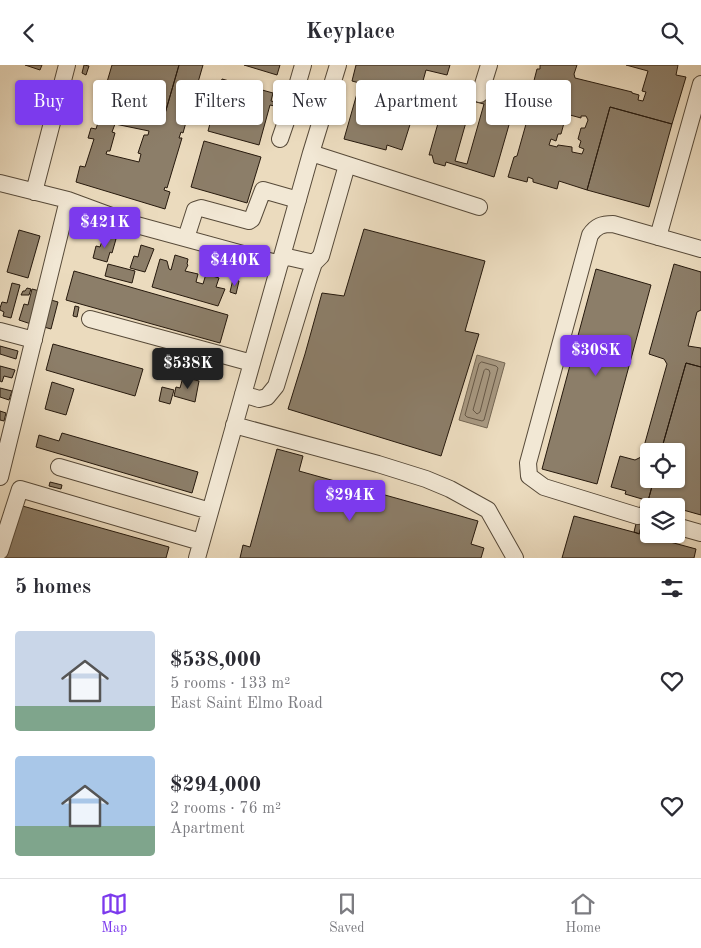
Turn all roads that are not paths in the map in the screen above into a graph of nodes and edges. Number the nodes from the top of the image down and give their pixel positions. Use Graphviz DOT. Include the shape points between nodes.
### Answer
graph roads {
  1 [pos="67,65"];
  2 [pos="303,65"];
  3 [pos="338,65"];
  4 [pos="489,65"];
  5 [pos="299,80"];
  6 [pos="334,80"];
  7 [pos="701,84"];
  8 [pos="480,94"];
  9 [pos="285,125"];
  10 [pos="321,125"];
  11 [pos="280,139"];
  12 [pos="312,153"];
  13 [pos="347,165"];
  14 [pos="0,183"];
  15 [pos="34,192"];
  16 [pos="68,200"];
  17 [pos="298,200"];
  18 [pos="479,207"];
  19 [pos="658,237"];
  20 [pos="186,238"];
  21 [pos="701,249"];
  22 [pos="281,260"];
  23 [pos="314,263"];
  24 [pos="90,319"];
  25 [pos="0,331"];
  26 [pos="34,340"];
  27 [pos="252,363"];
  28 [pos="244,394"];
  29 [pos="234,425"];
  30 [pos="59,467"];
  31 [pos="0,477"];
  32 [pos="210,511"];
  33 [pos="640,516"];
  34 [pos="685,529"];
  35 [pos="701,533"];
  36 [pos="201,542"];
  37 [pos="0,551"];
  38 [pos="197,558"];
  39 [pos="515,558"];
  1 -- 15 [label="street"];
  2 -- 5 [label="street"];
  3 -- 6 [label="street"];
  4 -- 8 [label="street"];
  7 -- 19 [label="street"];
  9 -- 11 [label="street"];
  10 -- 12 [label="street"];
  12 -- 13 [label="street"];
  12 -- 17 [label="street"];
  13 -- 18 [label="street"];
  13 -- 23 [label="street" via="321,256"];
  14 -- 15 [label="street"];
  15 -- 16 [label="street"];
  16 -- 20 [label="street" via="133,224"];
  16 -- 26 [label="street"];
  17 -- 20 [label="street" via="263,190 249,221 201,208 195,210"];
  17 -- 22 [label="street"];
  19 -- 21 [label="street"];
  19 -- 33 [label="street" via="613,224 598,226 590,235 528,463 529,476 544,487"];
  20 -- 22 [label="street"];
  22 -- 23 [label="street"];
  22 -- 27 [label="street"];
  23 -- 28 [label="street" via="276,385 267,397 259,399"];
  24 -- 27 [label="street"];
  25 -- 26 [label="street"];
  26 -- 31 [label="street"];
  27 -- 28 [label="street"];
  28 -- 29 [label="street"];
  29 -- 32 [label="street"];
  29 -- 39 [label="street" via="378,464 450,489 488,510"];
  30 -- 32 [label="street"];
  32 -- 36 [label="street"];
  34 -- 35 [label="street"];
  36 -- 37 [label="street" via="20,489"];
  36 -- 38 [label="street"];
}
